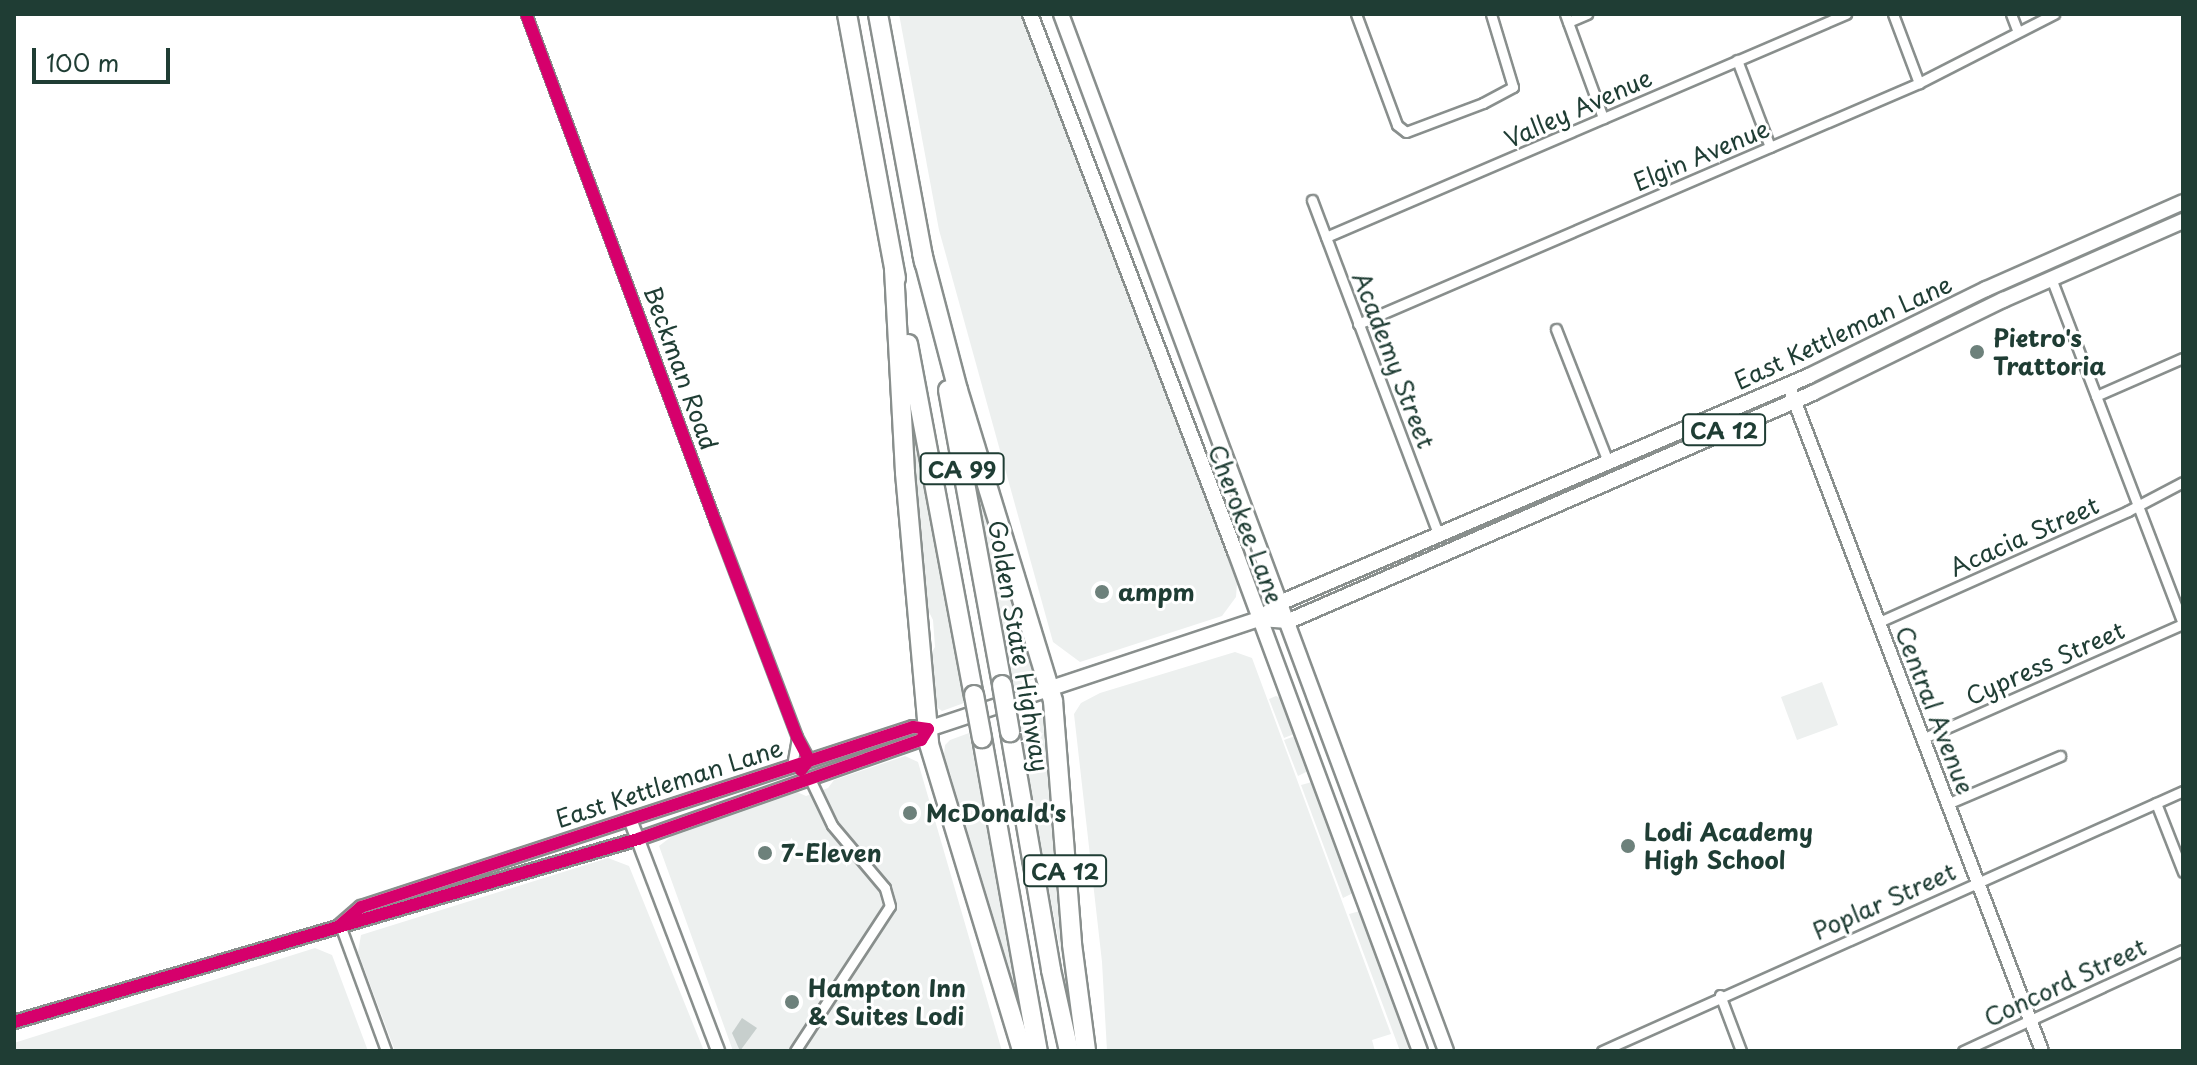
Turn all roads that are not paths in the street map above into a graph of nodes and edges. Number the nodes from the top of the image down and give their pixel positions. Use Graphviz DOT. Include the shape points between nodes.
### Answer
graph roads {
  1 [pos="526,14"];
  2 [pos="847,14"];
  3 [pos="878,14"];
  4 [pos="1030,14"];
  5 [pos="1061,14"];
  6 [pos="1356,14"];
  7 [pos="1491,14"];
  8 [pos="1587,14"];
  9 [pos="1846,14"];
  10 [pos="1893,14"];
  11 [pos="2011,14"];
  12 [pos="2054,14"];
  13 [pos="1567,18"];
  14 [pos="2017,30"];
  15 [pos="1737,60"];
  16 [pos="1919,83"];
  17 [pos="1603,118"];
  18 [pos="1770,147"];
  19 [pos="1312,200"];
  20 [pos="2183,202"];
  21 [pos="2183,221"];
  22 [pos="1326,237"];
  23 [pos="922,253"];
  24 [pos="894,269"];
  25 [pos="2051,278"];
  26 [pos="1165,294"];
  27 [pos="1139,304"];
  28 [pos="1358,324"];
  29 [pos="1556,329"];
  30 [pos="2183,358"];
  31 [pos="1788,384"];
  32 [pos="2096,396"];
  33 [pos="1795,399"];
  34 [pos="1608,462"];
  35 [pos="2183,482"];
  36 [pos="2137,504"];
  37 [pos="1438,533"];
  38 [pos="1282,602"];
  39 [pos="1259,619"];
  40 [pos="1289,621"];
  41 [pos="1879,622"];
  42 [pos="2183,624"];
  43 [pos="1050,690"];
  44 [pos="928,729"];
  45 [pos="888,735"];
  46 [pos="797,737"];
  47 [pos="1924,738"];
  48 [pos="2060,756"];
  49 [pos="809,760"];
  50 [pos="792,766"];
  51 [pos="810,779"];
  52 [pos="2183,791"];
  53 [pos="743,802"];
  54 [pos="2156,803"];
  55 [pos="1947,804"];
  56 [pos="630,819"];
  57 [pos="638,839"];
  58 [pos="2183,872"];
  59 [pos="1978,881"];
  60 [pos="340,925"];
  61 [pos="2183,950"];
  62 [pos="1720,995"];
  63 [pos="15,1019"];
  64 [pos="2031,1021"];
  65 [pos="386,1051"];
  66 [pos="718,1051"];
  67 [pos="795,1051"];
  68 [pos="1022,1051"];
  69 [pos="1038,1051"];
  70 [pos="1069,1051"];
  71 [pos="1086,1051"];
  72 [pos="1420,1051"];
  73 [pos="1446,1051"];
  74 [pos="1602,1051"];
  75 [pos="1741,1051"];
  76 [pos="1963,1051"];
  77 [pos="2042,1051"];
  1 -- 46 [label="street, Beckman Road"];
  2 -- 24 [label="highway, CA 99"];
  3 -- 23 [label="highway, Golden State Highway / CA 99"];
  4 -- 27 [label="main road, Cherokee Lane"];
  5 -- 26 [label="main road, Cherokee Lane"];
  6 -- 7 [label="street" via="1397,125 1406,132 1513,87"];
  8 -- 13 [label="street"];
  9 -- 15 [label="street, Valley Avenue"];
  10 -- 16 [label="street"];
  11 -- 14 [label="street"];
  12 -- 14 [label="street, Elgin Avenue"];
  13 -- 17 [label="street"];
  14 -- 16 [label="street, Elgin Avenue"];
  15 -- 17 [label="street, Valley Avenue"];
  15 -- 18 [label="street"];
  16 -- 18 [label="street, Elgin Avenue"];
  17 -- 22 [label="street, Valley Avenue"];
  18 -- 28 [label="street, Elgin Avenue"];
  19 -- 22 [label="street, Academy Street"];
  20 -- 31 [label="main road, East Kettleman Lane / CA 12"];
  21 -- 25 [label="main road, East Kettleman Lane / CA 12"];
  22 -- 28 [label="street, Academy Street"];
  23 -- 43 [label="highway"];
  23 -- 70 [label="highway, Golden State Highway / CA 99, bridge"];
  24 -- 44 [label="highway" via="905,473"];
  24 -- 69 [label="highway, CA 99, bridge"];
  25 -- 32 [label="street"];
  25 -- 33 [label="main road, East Kettleman Lane / CA 12"];
  26 -- 27 [label="main road"];
  26 -- 38 [label="main road, Cherokee Lane"];
  27 -- 39 [label="main road, Cherokee Lane"];
  28 -- 37 [label="street, Academy Street"];
  29 -- 34 [label="street"];
  30 -- 32 [label="street"];
  31 -- 33 [label="street, Central Avenue"];
  31 -- 34 [label="main road, East Kettleman Lane / CA 12"];
  32 -- 36 [label="street"];
  33 -- 40 [label="main road, East Kettleman Lane / CA 12"];
  33 -- 41 [label="street, Central Avenue"];
  34 -- 37 [label="main road, East Kettleman Lane / CA 12"];
  35 -- 36 [label="street, Acacia Street"];
  36 -- 41 [label="street, Acacia Street"];
  36 -- 42 [label="street"];
  37 -- 38 [label="main road, East Kettleman Lane / CA 12"];
  38 -- 39 [label="main road, East Kettleman Lane / CA 12"];
  38 -- 40 [label="main road, Cherokee Lane"];
  39 -- 40 [label="main road, East Kettleman Lane / CA 12"];
  39 -- 43 [label="main road, East Kettleman Lane / CA 12"];
  39 -- 72 [label="main road, Cherokee Lane"];
  40 -- 73 [label="main road, Cherokee Lane"];
  41 -- 47 [label="street, Central Avenue"];
  42 -- 47 [label="street, Cypress Street"];
  43 -- 44 [label="main road, East Kettleman Lane / CA 12"];
  43 -- 71 [label="highway, CA 12"];
  44 -- 45 [label="street, East Kettleman Lane" via="913,727"];
  44 -- 51 [label="street, East Kettleman Lane" via="921,740"];
  44 -- 68 [label="highway" via="933,763"];
  45 -- 49 [label="street, East Kettleman Lane"];
  45 -- 51 [label="street" via="880,745 815,768"];
  46 -- 49 [label="street, Beckman Road"];
  46 -- 50 [label="street"];
  47 -- 55 [label="street, Central Avenue"];
  48 -- 55 [label="street"];
  49 -- 50 [label="street, East Kettleman Lane"];
  49 -- 53 [label="street" via="796,776 753,791"];
  50 -- 56 [label="street, East Kettleman Lane"];
  51 -- 53 [label="street, East Kettleman Lane"];
  51 -- 67 [label="street" via="832,825 885,888 890,906"];
  52 -- 54 [label="street, Poplar Street"];
  53 -- 57 [label="street, East Kettleman Lane"];
  54 -- 58 [label="street"];
  54 -- 59 [label="street, Poplar Street"];
  55 -- 59 [label="street, Central Avenue"];
  56 -- 57 [label="street"];
  56 -- 60 [label="street, East Kettleman Lane" via="361,907"];
  57 -- 60 [label="street, East Kettleman Lane"];
  57 -- 66 [label="street"];
  59 -- 62 [label="street, Poplar Street"];
  59 -- 64 [label="street, Central Avenue"];
  60 -- 63 [label="street, East Kettleman Lane"];
  60 -- 65 [label="street"];
  61 -- 64 [label="street, Concord Street"];
  62 -- 74 [label="street, Poplar Street"];
  62 -- 75 [label="street"];
  64 -- 76 [label="street, Concord Street"];
  64 -- 77 [label="street, Central Avenue"];
}
